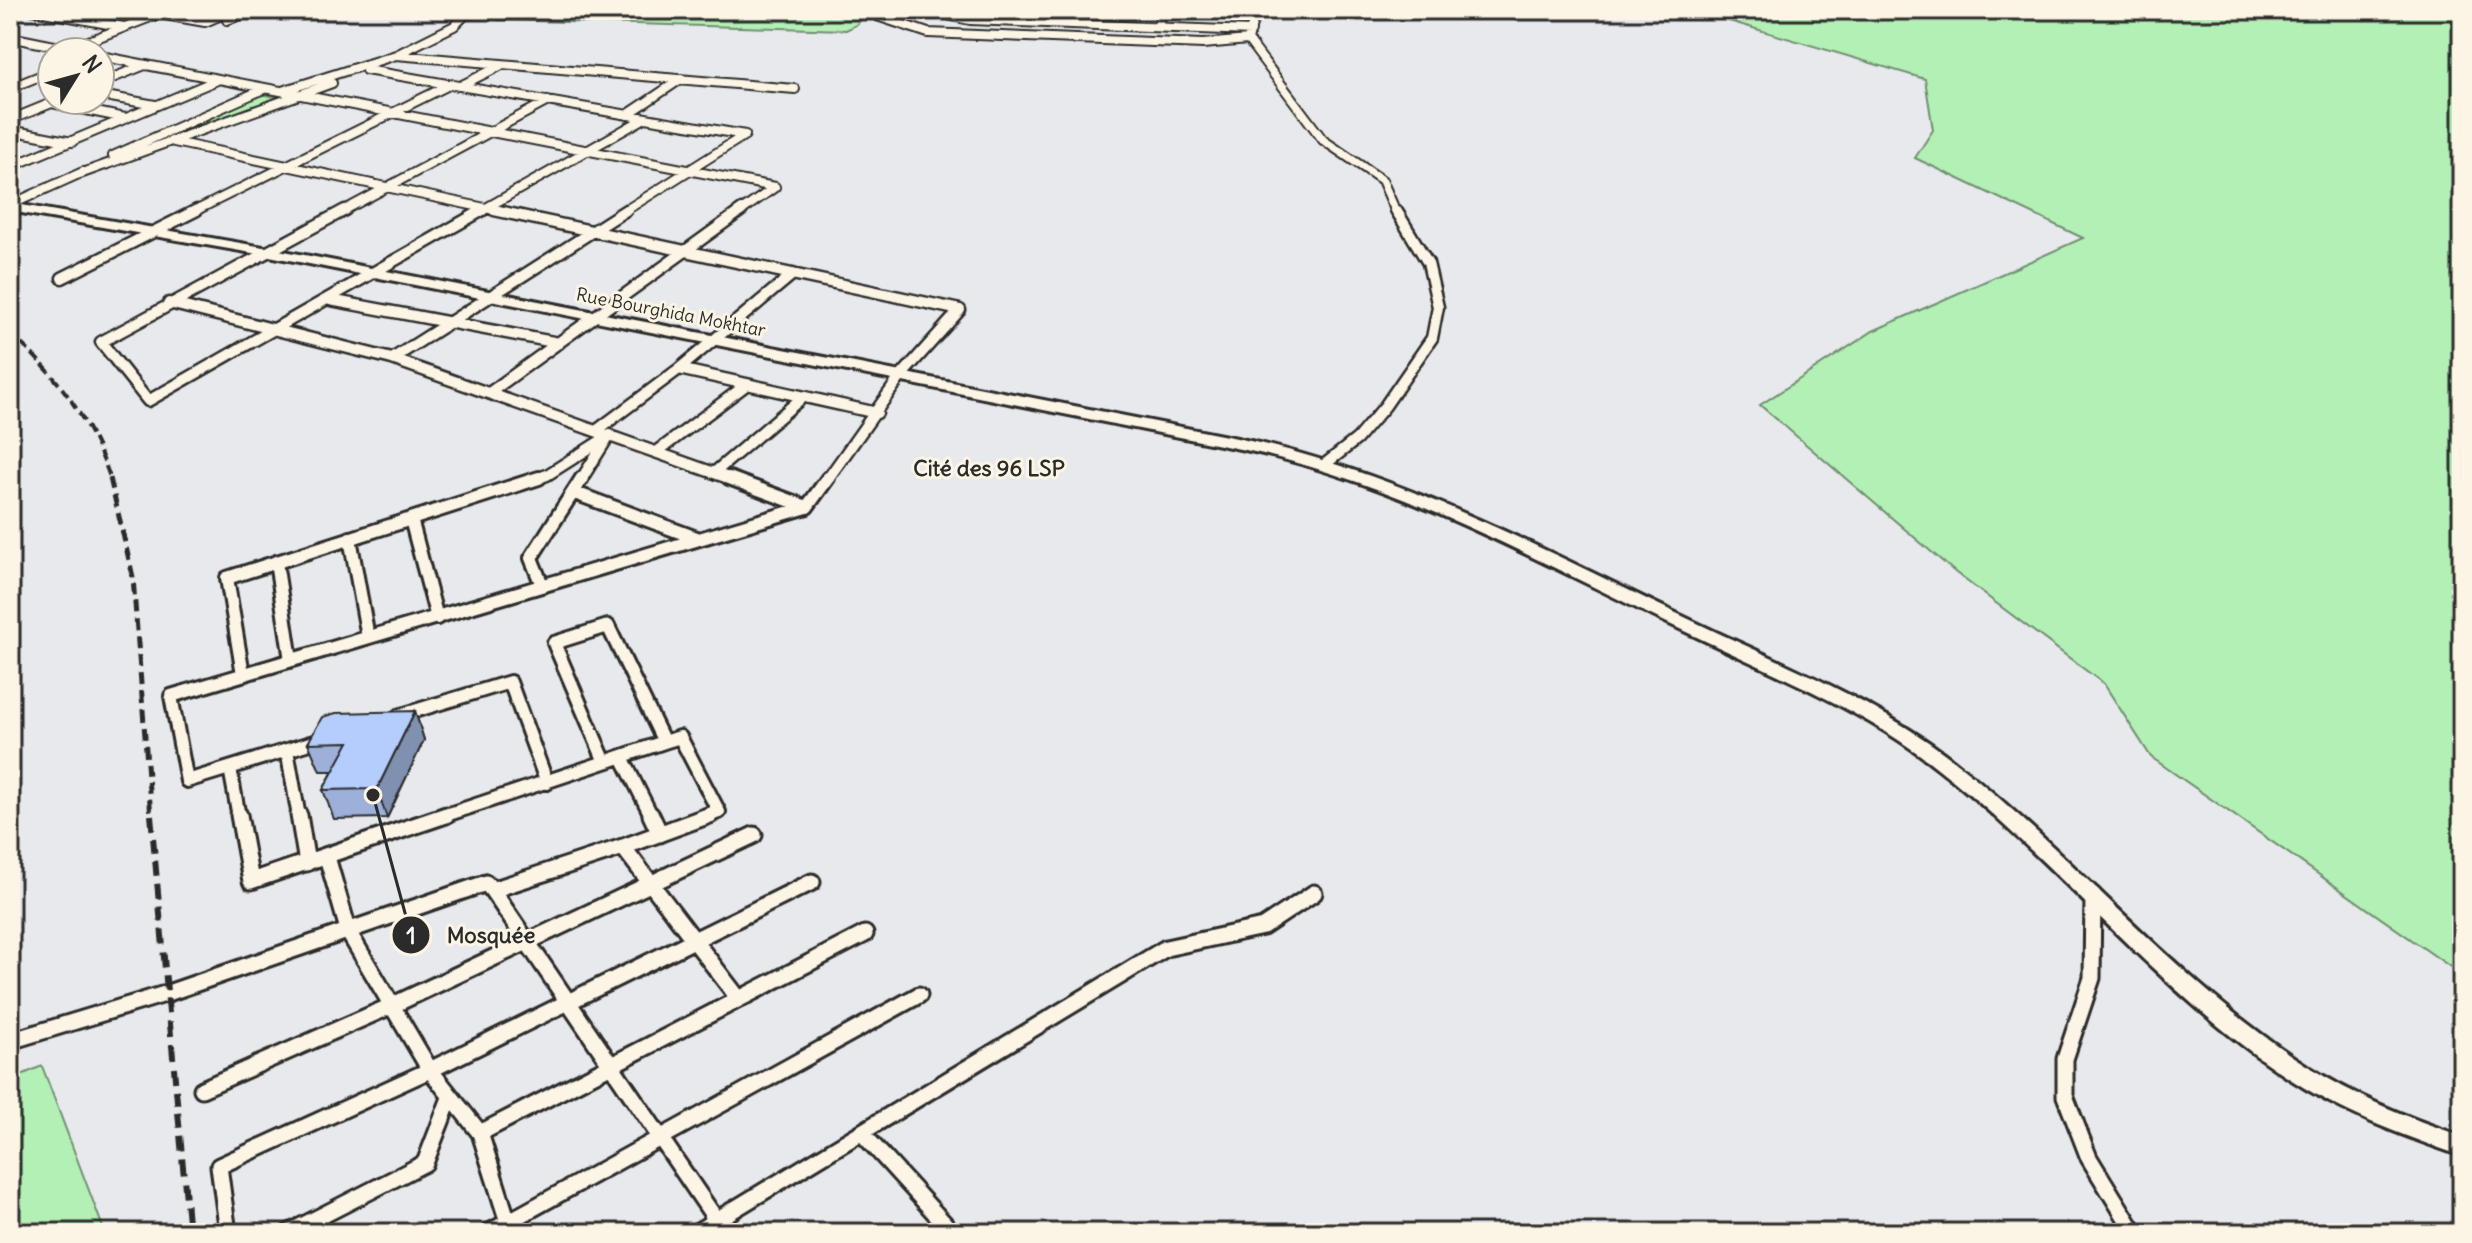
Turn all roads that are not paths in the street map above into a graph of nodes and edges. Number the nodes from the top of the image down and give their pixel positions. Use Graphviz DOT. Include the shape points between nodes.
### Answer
graph roads {
  1 [pos="39,10"];
  2 [pos="106,10"];
  3 [pos="169,10"];
  4 [pos="233,10"];
  5 [pos="254,10"];
  6 [pos="489,10"];
  7 [pos="897,10"];
  8 [pos="923,10"];
  9 [pos="976,10"];
  10 [pos="1016,10"];
  11 [pos="1057,10"];
  12 [pos="1164,10"];
  13 [pos="1256,10"];
  14 [pos="465,11"];
  15 [pos="159,14"];
  16 [pos="82,19"];
  17 [pos="970,20"];
  18 [pos="1105,21"];
  19 [pos="1009,22"];
  20 [pos="1049,23"];
  21 [pos="124,27"];
  22 [pos="209,27"];
  23 [pos="1157,27"];
  24 [pos="1249,35"];
  25 [pos="101,36"];
  26 [pos="10,37"];
  27 [pos="25,40"];
  28 [pos="1097,41"];
  29 [pos="36,42"];
  30 [pos="10,46"];
  31 [pos="396,55"];
  32 [pos="116,59"];
  33 [pos="145,65"];
  34 [pos="503,65"];
  35 [pos="366,70"];
  36 [pos="10,76"];
  37 [pos="36,77"];
  38 [pos="116,77"];
  39 [pos="681,79"];
  40 [pos="29,80"];
  41 [pos="218,80"];
  42 [pos="455,85"];
  43 [pos="10,88"];
  44 [pos="264,89"];
  45 [pos="795,89"];
  46 [pos="279,92"];
  47 [pos="300,96"];
  48 [pos="116,98"];
  49 [pos="548,101"];
  50 [pos="155,105"];
  51 [pos="36,109"];
  52 [pos="392,114"];
  53 [pos="627,115"];
  54 [pos="116,116"];
  55 [pos="125,118"];
  56 [pos="645,118"];
  57 [pos="10,120"];
  58 [pos="10,130"];
  59 [pos="490,133"];
  60 [pos="72,142"];
  61 [pos="174,142"];
  62 [pos="587,151"];
  63 [pos="289,165"];
  64 [pos="10,167"];
  65 [pos="688,171"];
  66 [pos="77,175"];
  67 [pos="389,187"];
  68 [pos="10,206"];
  69 [pos="489,209"];
  70 [pos="157,231"];
  71 [pos="594,231"];
  72 [pos="687,251"];
  73 [pos="269,252"];
  74 [pos="378,273"];
  75 [pos="793,274"];
  76 [pos="62,278"];
  77 [pos="494,296"];
  78 [pos="330,300"];
  79 [pos="169,303"];
  80 [pos="598,316"];
  81 [pos="450,322"];
  82 [pos="277,330"];
  83 [pos="716,338"];
  84 [pos="559,343"];
  85 [pos="392,359"];
  86 [pos="679,369"];
  87 [pos="901,376"];
  88 [pos="746,385"];
  89 [pos="489,393"];
  90 [pos="803,397"];
  91 [pos="877,413"];
  92 [pos="596,431"];
  93 [pos="610,435"];
  94 [pos="658,451"];
  95 [pos="1324,465"];
  96 [pos="715,472"];
  97 [pos="575,493"];
  98 [pos="807,507"];
  99 [pos="411,519"];
  100 [pos="350,538"];
  101 [pos="700,539"];
  102 [pos="276,562"];
  103 [pos="542,585"];
  104 [pos="437,618"];
  105 [pos="368,637"];
  106 [pos="291,660"];
  107 [pos="243,674"];
  108 [pos="391,718"];
  109 [pos="332,736"];
  110 [pos="664,742"];
  111 [pos="287,750"];
  112 [pos="622,757"];
  113 [pos="605,763"];
  114 [pos="230,768"];
  115 [pos="547,783"];
  116 [pos="660,834"];
  117 [pos="754,835"];
  118 [pos="623,847"];
  119 [pos="327,857"];
  120 [pos="307,863"];
  121 [pos="650,881"];
  122 [pos="812,882"];
  123 [pos="492,890"];
  124 [pos="1314,893"];
  125 [pos="2093,895"];
  126 [pos="349,933"];
  127 [pos="865,934"];
  128 [pos="693,939"];
  129 [pos="526,940"];
  130 [pos="919,995"];
  131 [pos="739,999"];
  132 [pos="567,1001"];
  133 [pos="391,1006"];
  134 [pos="10,1041"];
  135 [pos="612,1065"];
  136 [pos="430,1070"];
  137 [pos="202,1089"];
  138 [pos="450,1098"];
  139 [pos="480,1133"];
  140 [pos="862,1133"];
  141 [pos="661,1138"];
  142 [pos="2462,1146"];
  143 [pos="717,1221"];
  144 [pos="512,1227"];
  145 [pos="228,1233"];
  146 [pos="288,1233"];
  147 [pos="488,1233"];
  148 [pos="695,1233"];
  149 [pos="953,1233"];
  150 [pos="2135,1233"];
  1 -- 16 [label="street"];
  2 -- 16 [label="street"];
  3 -- 15 [label="street"];
  4 -- 15 [label="street" via="205,22"];
  5 -- 22 [label="street"];
  6 -- 14 [label="street"];
  7 -- 28 [label="street" via="877,16 928,33"];
  8 -- 17 [label="street"];
  9 -- 17 [label="street"];
  10 -- 19 [label="street"];
  11 -- 20 [label="street"];
  12 -- 23 [label="street"];
  13 -- 24 [label="street"];
  14 -- 31 [label="street" via="442,33"];
  15 -- 21 [label="street"];
  16 -- 21 [label="street"];
  17 -- 19 [label="street"];
  18 -- 20 [label="street"];
  18 -- 23 [label="street"];
  18 -- 28 [label="street"];
  19 -- 20 [label="street"];
  21 -- 25 [label="street"];
  23 -- 24 [label="street"];
  24 -- 28 [label="street" via="1203,44"];
  24 -- 95 [label="street" via="1323,140 1382,180 1402,225 1428,263 1438,307 1432,338 1385,406"];
  26 -- 27 [label="street"];
  27 -- 29 [label="street"];
  27 -- 30 [label="street"];
  31 -- 34 [label="street"];
  31 -- 35 [label="street"];
  31 -- 46 [label="street"];
  32 -- 33 [label="street"];
  33 -- 38 [label="street"];
  33 -- 41 [label="street"];
  34 -- 39 [label="street"];
  34 -- 42 [label="street"];
  35 -- 42 [label="street"];
  35 -- 47 [label="street"];
  36 -- 40 [label="street"];
  37 -- 40 [label="street"];
  39 -- 45 [label="street"];
  39 -- 53 [label="street"];
  40 -- 43 [label="street"];
  41 -- 44 [label="street"];
  41 -- 50 [label="street"];
  42 -- 49 [label="street"];
  42 -- 52 [label="street"];
  44 -- 46 [label="street"];
  44 -- 66 [label="street"];
  46 -- 47 [label="street"];
  47 -- 52 [label="street"];
  47 -- 61 [label="street"];
  48 -- 50 [label="street"];
  49 -- 53 [label="street"];
  49 -- 59 [label="street"];
  50 -- 55 [label="street"];
  51 -- 57 [label="street"];
  52 -- 59 [label="street"];
  52 -- 63 [label="street"];
  53 -- 56 [label="street"];
  54 -- 55 [label="street"];
  55 -- 60 [label="street"];
  56 -- 62 [label="street"];
  56 -- 65 [label="street" via="745,135"];
  58 -- 60 [label="street"];
  59 -- 62 [label="street"];
  59 -- 67 [label="street"];
  60 -- 64 [label="street"];
  61 -- 63 [label="street"];
  61 -- 66 [label="street"];
  62 -- 65 [label="street"];
  62 -- 69 [label="street"];
  63 -- 67 [label="street"];
  63 -- 70 [label="street"];
  65 -- 71 [label="street"];
  65 -- 72 [label="street" via="775,187"];
  66 -- 68 [label="street"];
  67 -- 69 [label="street"];
  67 -- 73 [label="street"];
  68 -- 70 [label="main road, Rue Bourghida Mokhtar"];
  69 -- 71 [label="street"];
  69 -- 74 [label="street"];
  70 -- 73 [label="main road, Rue Bourghida Mokhtar"];
  70 -- 76 [label="street"];
  71 -- 72 [label="street"];
  71 -- 77 [label="street"];
  72 -- 75 [label="street"];
  72 -- 80 [label="street"];
  73 -- 74 [label="main road, Rue Bourghida Mokhtar"];
  73 -- 79 [label="street"];
  74 -- 77 [label="main road, Rue Bourghida Mokhtar"];
  74 -- 78 [label="street"];
  75 -- 83 [label="street"];
  75 -- 87 [label="street" via="960,310"];
  77 -- 80 [label="main road, Rue Bourghida Mokhtar"];
  77 -- 81 [label="street"];
  78 -- 81 [label="street"];
  78 -- 82 [label="street"];
  79 -- 82 [label="street"];
  79 -- 82 [label="street" via="101,342 148,401"];
  80 -- 83 [label="main road, Rue Bourghida Mokhtar"];
  80 -- 84 [label="street"];
  81 -- 84 [label="street"];
  81 -- 85 [label="street"];
  82 -- 85 [label="street"];
  83 -- 86 [label="street"];
  83 -- 87 [label="main road, Rue Bourghida Mokhtar"];
  84 -- 89 [label="street"];
  85 -- 89 [label="street"];
  86 -- 88 [label="street"];
  86 -- 92 [label="street"];
  87 -- 91 [label="street"];
  87 -- 95 [label="main road, Rue Bourghida Mokhtar"];
  88 -- 90 [label="street"];
  88 -- 94 [label="street"];
  89 -- 92 [label="street"];
  90 -- 91 [label="street"];
  90 -- 96 [label="street"];
  91 -- 98 [label="street"];
  92 -- 93 [label="street"];
  93 -- 94 [label="street"];
  93 -- 97 [label="street"];
  93 -- 99 [label="street" via="547,475"];
  94 -- 96 [label="street"];
  95 -- 125 [label="main road, Rue Bourghida Mokhtar" via="1469,522 1868,714 1945,764"];
  96 -- 98 [label="street"];
  97 -- 101 [label="street"];
  97 -- 103 [label="street" via="531,558"];
  98 -- 101 [label="street"];
  99 -- 100 [label="street"];
  99 -- 104 [label="street"];
  100 -- 102 [label="street"];
  100 -- 105 [label="street"];
  101 -- 103 [label="street"];
  102 -- 106 [label="street"];
  102 -- 107 [label="street" via="227,578"];
  103 -- 104 [label="street"];
  104 -- 105 [label="street"];
  105 -- 106 [label="street"];
  106 -- 107 [label="street"];
  107 -- 114 [label="street" via="171,696 187,781"];
  108 -- 115 [label="street" via="510,682"];
  109 -- 111 [label="street"];
  110 -- 112 [label="street"];
  110 -- 113 [label="street" via="608,626 554,643"];
  110 -- 116 [label="street" via="680,737 719,812"];
  111 -- 114 [label="street"];
  111 -- 120 [label="street"];
  112 -- 113 [label="street"];
  112 -- 116 [label="street"];
  113 -- 115 [label="street"];
  114 -- 120 [label="street" via="251,881"];
  115 -- 119 [label="street"];
  116 -- 118 [label="street"];
  117 -- 121 [label="street"];
  118 -- 121 [label="street"];
  118 -- 123 [label="street"];
  119 -- 120 [label="street"];
  119 -- 126 [label="street"];
  121 -- 128 [label="street"];
  121 -- 129 [label="street"];
  122 -- 128 [label="street"];
  123 -- 126 [label="street" via="486,883"];
  123 -- 129 [label="street"];
  124 -- 140 [label="street" via="1263,927 1166,948"];
  125 -- 142 [label="main road, Rue Bourghida Mokhtar" via="2277,1058 2350,1101"];
  125 -- 150 [label="street" via="2092,978 2065,1059 2065,1096 2089,1158"];
  126 -- 133 [label="street"];
  126 -- 134 [label="street"];
  127 -- 131 [label="street"];
  128 -- 131 [label="street"];
  128 -- 132 [label="street"];
  129 -- 132 [label="street"];
  129 -- 133 [label="street"];
  130 -- 141 [label="street"];
  131 -- 135 [label="street"];
  132 -- 135 [label="street"];
  132 -- 136 [label="street"];
  133 -- 136 [label="street"];
  133 -- 137 [label="street"];
  135 -- 139 [label="street"];
  135 -- 141 [label="street"];
  136 -- 138 [label="street"];
  136 -- 145 [label="street" via="219,1166"];
  138 -- 139 [label="street"];
  138 -- 146 [label="street" via="425,1163"];
  139 -- 144 [label="street"];
  140 -- 143 [label="street"];
  140 -- 149 [label="street"];
  141 -- 143 [label="street"];
  141 -- 144 [label="street"];
  143 -- 148 [label="street"];
  144 -- 147 [label="street"];
}
